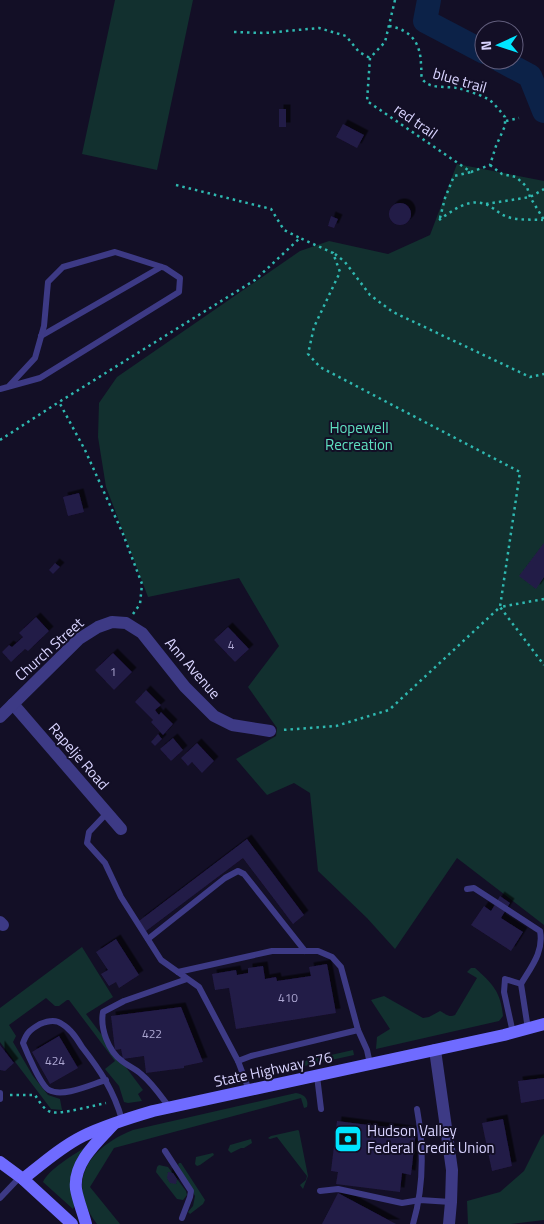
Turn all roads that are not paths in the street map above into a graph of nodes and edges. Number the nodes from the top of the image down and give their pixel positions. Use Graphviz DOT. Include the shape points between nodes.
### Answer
graph roads {
  1 [pos="161,267"];
  2 [pos="41,336"];
  3 [pos="9,386"];
  4 [pos="0,389"];
  5 [pos="126,623"];
  6 [pos="13,704"];
  7 [pos="0,717"];
  8 [pos="270,731"];
  9 [pos="107,813"];
  10 [pos="121,829"];
  11 [pos="467,889"];
  12 [pos="148,939"];
  13 [pos="305,951"];
  14 [pos="178,972"];
  15 [pos="187,979"];
  16 [pos="521,984"];
  17 [pos="544,1024"];
  18 [pos="528,1029"];
  19 [pos="358,1030"];
  20 [pos="513,1033"];
  21 [pos="435,1050"];
  22 [pos="238,1061"];
  23 [pos="370,1064"];
  24 [pos="317,1076"];
  25 [pos="106,1080"];
  26 [pos="249,1090"];
  27 [pos="0,1094"];
  28 [pos="0,1099"];
  29 [pos="168,1107"];
  30 [pos="321,1109"];
  31 [pos="418,1109"];
  32 [pos="118,1121"];
  33 [pos="165,1151"];
  34 [pos="0,1162"];
  35 [pos="21,1178"];
  36 [pos="320,1191"];
  37 [pos="0,1198"];
  38 [pos="420,1200"];
  39 [pos="451,1202"];
  40 [pos="182,1218"];
  41 [pos="65,1221"];
  42 [pos="86,1224"];
  43 [pos="413,1224"];
  44 [pos="449,1224"];
  1 -- 2 [label="lane"];
  1 -- 2 [label="lane" via="115,252 63,268 48,282"];
  1 -- 3 [label="lane" via="180,278 179,292 40,378"];
  2 -- 3 [label="lane" via="34,358"];
  3 -- 4 [label="lane"];
  5 -- 6 [label="street, Church Street" via="112,622 79,639"];
  5 -- 8 [label="street, Ann Avenue" via="142,633 185,687 214,716 232,725"];
  6 -- 7 [label="street, Church Street"];
  6 -- 9 [label="street, Rapelje Road"];
  9 -- 10 [label="street, Rapelje Road"];
  9 -- 12 [label="lane" via="89,832 86,843 105,863 121,897"];
  11 -- 16 [label="lane" via="474,888 540,931 540,951"];
  12 -- 13 [label="lane" via="238,871 244,874"];
  12 -- 14 [label="lane" via="161,960"];
  13 -- 14 [label="lane" via="272,951"];
  13 -- 19 [label="lane" via="332,956 338,962"];
  14 -- 15 [label="lane"];
  15 -- 22 [label="lane" via="199,987"];
  15 -- 29 [label="lane" via="124,1001 103,1012 101,1022 108,1044 120,1060 150,1082"];
  16 -- 18 [label="lane"];
  16 -- 20 [label="lane" via="505,980 504,992"];
  17 -- 18 [label="main road, State Highway 376"];
  18 -- 20 [label="main road, State Highway 376"];
  19 -- 22 [label="lane"];
  19 -- 23 [label="lane"];
  20 -- 21 [label="main road, State Highway 376"];
  21 -- 23 [label="main road, State Highway 376"];
  21 -- 39 [label="street" via="452,1170"];
  22 -- 26 [label="lane"];
  23 -- 24 [label="main road, State Highway 376"];
  24 -- 26 [label="main road, State Highway 376"];
  24 -- 30 [label="lane"];
  25 -- 25 [label="lane" via="70,1030 61,1023 43,1023 27,1032 22,1043 47,1089 69,1092"];
  25 -- 32 [label="lane" via="118,1104"];
  26 -- 29 [label="main road, State Highway 376"];
  27 -- 28 [label="lane"];
  29 -- 32 [label="main road, State Highway 376"];
  31 -- 38 [label="lane" via="422,1140"];
  32 -- 35 [label="main road, State Highway 376" via="82,1137"];
  32 -- 42 [label="main road" via="81,1163 76,1187"];
  33 -- 40 [label="lane" via="191,1191"];
  34 -- 35 [label="main road"];
  35 -- 37 [label="lane"];
  35 -- 41 [label="main road"];
  36 -- 38 [label="lane" via="338,1189 402,1203"];
  38 -- 39 [label="lane"];
  38 -- 43 [label="lane"];
  39 -- 44 [label="street"];
}
